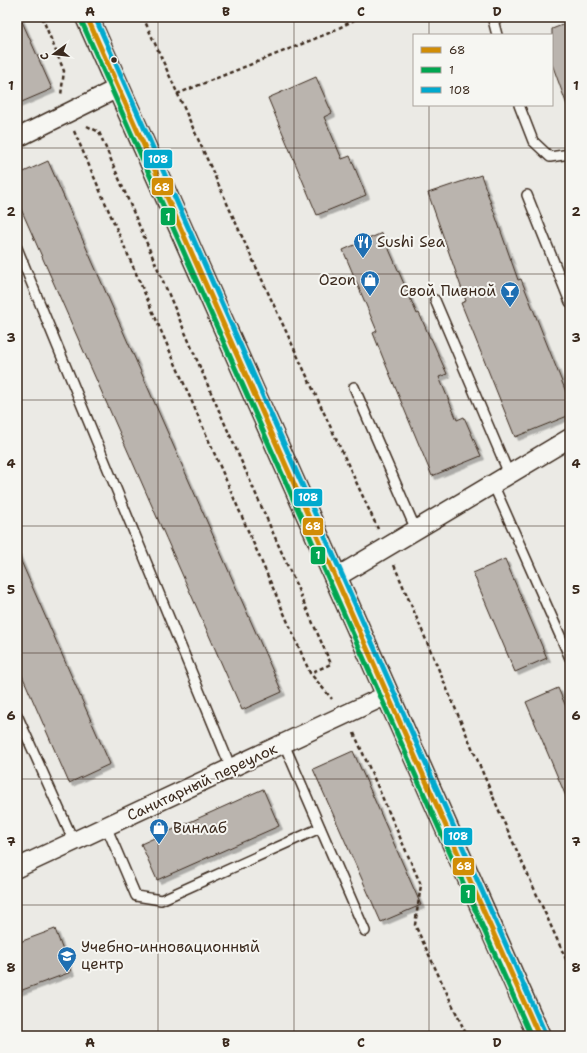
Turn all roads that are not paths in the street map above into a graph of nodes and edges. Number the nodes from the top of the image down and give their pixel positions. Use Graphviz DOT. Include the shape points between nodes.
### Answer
graph roads {
  1 [pos="87,17"];
  2 [pos="501,17"];
  3 [pos="497,34"];
  4 [pos="118,88"];
  5 [pos="519,106"];
  6 [pos="17,138"];
  7 [pos="570,154"];
  8 [pos="527,195"];
  9 [pos="17,248"];
  10 [pos="435,300"];
  11 [pos="570,302"];
  12 [pos="354,387"];
  13 [pos="570,438"];
  14 [pos="509,474"];
  15 [pos="493,484"];
  16 [pos="416,530"];
  17 [pos="335,578"];
  18 [pos="570,658"];
  19 [pos="387,695"];
  20 [pos="17,715"];
  21 [pos="284,744"];
  22 [pos="231,768"];
  23 [pos="106,826"];
  24 [pos="320,828"];
  25 [pos="74,842"];
  26 [pos="17,868"];
  27 [pos="365,931"];
  28 [pos="540,1036"];
  1 -- 4 [label="highway"];
  2 -- 3 [label="lane" via="493,20"];
  4 -- 6 [label="street"];
  4 -- 17 [label="highway"];
  5 -- 7 [label="lane" via="533,141 550,157"];
  8 -- 11 [label="lane"];
  9 -- 22 [label="lane"];
  10 -- 14 [label="lane"];
  12 -- 16 [label="lane"];
  13 -- 14 [label="street"];
  14 -- 15 [label="street"];
  15 -- 16 [label="street"];
  15 -- 18 [label="lane"];
  16 -- 17 [label="street"];
  17 -- 19 [label="highway"];
  19 -- 21 [label="street, Санитарный переулок"];
  19 -- 28 [label="highway"];
  20 -- 25 [label="lane"];
  21 -- 22 [label="street, Санитарный переулок"];
  21 -- 24 [label="lane"];
  22 -- 23 [label="street, Санитарный переулок"];
  23 -- 24 [label="lane" via="136,896 161,900"];
  23 -- 25 [label="street, Санитарный переулок"];
  24 -- 27 [label="lane"];
  25 -- 26 [label="street, Санитарный переулок"];
}
